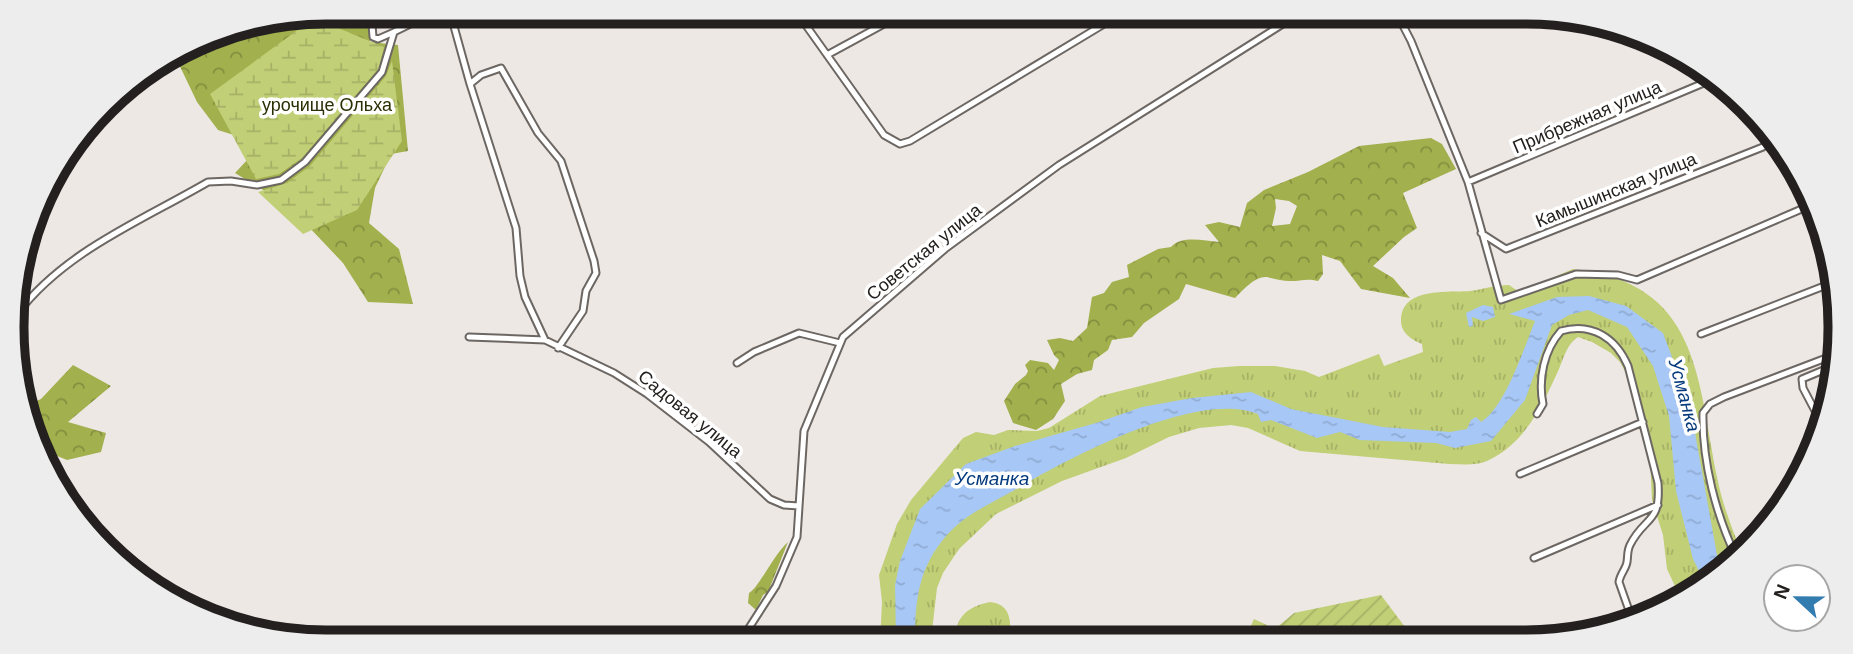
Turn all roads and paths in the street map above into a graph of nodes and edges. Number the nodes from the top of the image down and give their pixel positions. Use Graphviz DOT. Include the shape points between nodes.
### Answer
graph roads {
  1 [pos="372,24"];
  2 [pos="410,24"];
  3 [pos="453,24"];
  4 [pos="805,24"];
  5 [pos="884,24"];
  6 [pos="1104,24"];
  7 [pos="1283,24"];
  8 [pos="1402,24"];
  9 [pos="394,32"];
  10 [pos="827,55"];
  11 [pos="1704,83"];
  12 [pos="470,84"];
  13 [pos="1763,147"];
  14 [pos="1468,182"];
  15 [pos="1804,208"];
  16 [pos="1481,233"];
  17 [pos="1826,285"];
  18 [pos="25,305"];
  19 [pos="1701,334"];
  20 [pos="469,337"];
  21 [pos="545,340"];
  22 [pos="840,343"];
  23 [pos="558,348"];
  24 [pos="1827,357"];
  25 [pos="737,363"];
  26 [pos="1826,369"];
  27 [pos="1816,412"];
  28 [pos="1536,414"];
  29 [pos="1643,422"];
  30 [pos="1520,474"];
  31 [pos="1658,505"];
  32 [pos="799,506"];
  33 [pos="1733,547"];
  34 [pos="1534,558"];
  35 [pos="1629,611"];
  36 [pos="748,630"];
  1 -- 9 [label="street" via="373,37 378,40"];
  2 -- 9 [label="street"];
  3 -- 12 [label="street"];
  4 -- 10 [label="street"];
  5 -- 10 [label="street"];
  6 -- 10 [label="street" via="900,144 884,135"];
  7 -- 22 [label="street, Советская улица" via="1059,165 946,249"];
  8 -- 14 [label="street"];
  9 -- 18 [label="street" via="382,72 298,168 281,180 257,185 208,182 75,257"];
  11 -- 14 [label="street, Прибрежная улица"];
  12 -- 21 [label="street" via="516,228 525,297"];
  12 -- 23 [label="street" via="501,68 538,133 562,161 596,273 586,291 583,311"];
  13 -- 16 [label="street, Камышинская улица" via="1506,249"];
  14 -- 16 [label="street"];
  15 -- 16 [label="street" via="1637,280 1576,274 1501,300"];
  17 -- 19 [label="street"];
  20 -- 21 [label="street, Садовая улица"];
  21 -- 23 [label="street, Садовая улица"];
  22 -- 25 [label="street" via="799,333"];
  22 -- 32 [label="street, Советская улица" via="804,431"];
  23 -- 32 [label="street, Садовая улица" via="648,394 770,499"];
  24 -- 33 [label="street" via="1724,397 1703,413 1711,481"];
  26 -- 27 [label="street" via="1802,379"];
  28 -- 29 [label="street" via="1543,404 1542,373 1554,339 1561,331 1583,327 1606,337 1622,351"];
  29 -- 30 [label="street"];
  29 -- 31 [label="street" via="1658,483"];
  31 -- 34 [label="street"];
  31 -- 35 [label="street" via="1631,544 1620,576"];
  32 -- 36 [label="street, Советская улица" via="797,537 776,586"];
}
